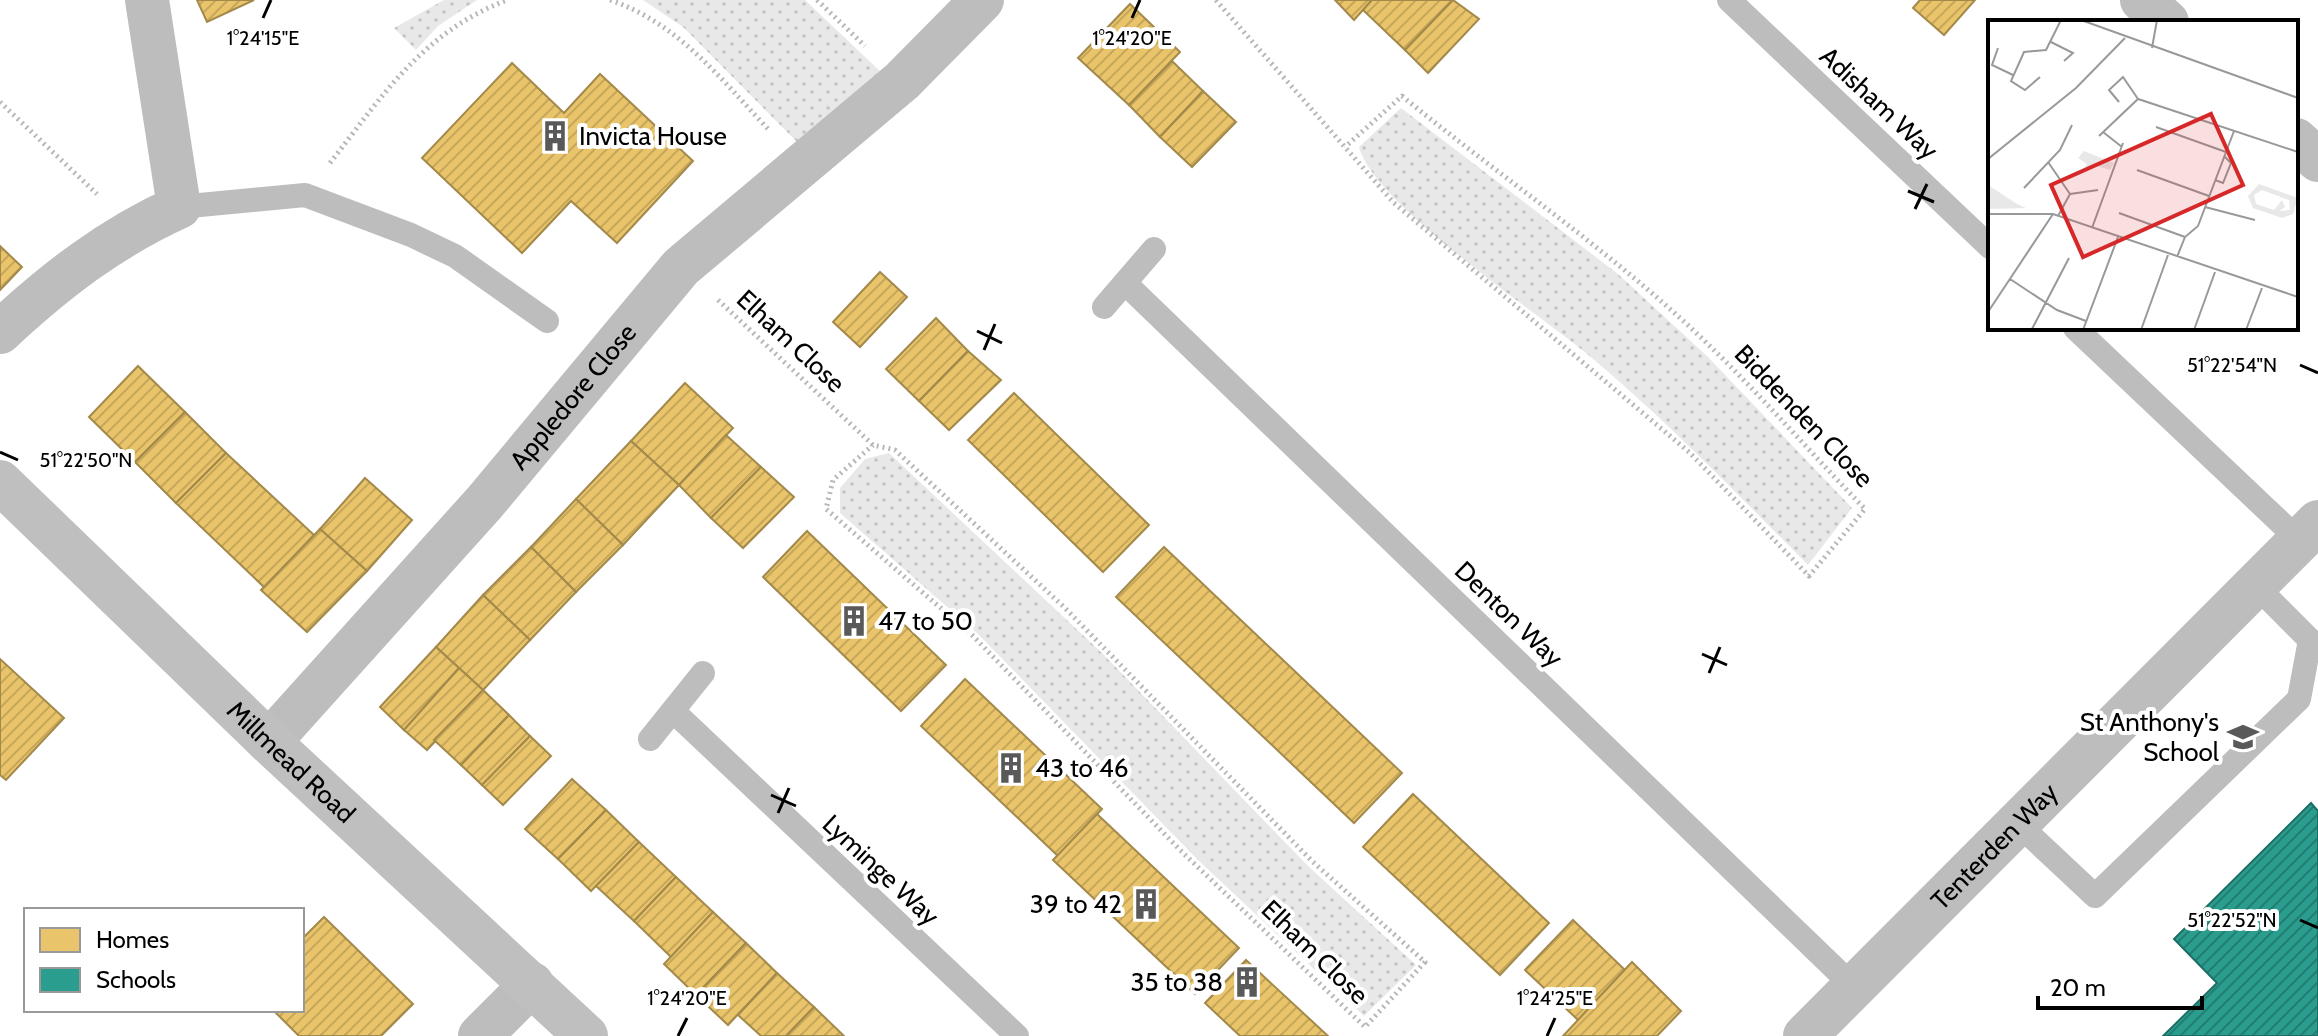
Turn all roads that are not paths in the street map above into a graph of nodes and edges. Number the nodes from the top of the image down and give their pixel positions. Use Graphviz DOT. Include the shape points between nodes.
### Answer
graph roads {
  1 [pos="147,0"];
  2 [pos="982,0"];
  3 [pos="1729,0"];
  4 [pos="2142,0"];
  5 [pos="2165,20"];
  6 [pos="2298,142"];
  7 [pos="2318,160"];
  8 [pos="179,207"];
  9 [pos="1988,245"];
  10 [pos="1154,249"];
  11 [pos="1125,283"];
  12 [pos="1104,307"];
  13 [pos="547,321"];
  14 [pos="2077,330"];
  15 [pos="0,332"];
  16 [pos="0,482"];
  17 [pos="2309,531"];
  18 [pos="2255,585"];
  19 [pos="703,673"];
  20 [pos="673,711"];
  21 [pos="650,739"];
  22 [pos="269,742"];
  23 [pos="2017,823"];
  24 [pos="532,984"];
  25 [pos="1853,986"];
  26 [pos="480,1036"];
  27 [pos="586,1036"];
  28 [pos="1017,1036"];
  29 [pos="1805,1036"];
  1 -- 8 [label="street"];
  2 -- 22 [label="street, Appledore Close" via="902,81 681,267 485,502"];
  3 -- 9 [label="lane, Adisham Way"];
  4 -- 5 [label="street"];
  6 -- 7 [label="street"];
  8 -- 13 [label="lane" via="305,195 455,256"];
  8 -- 15 [label="street" via="132,228 53,283"];
  10 -- 11 [label="lane"];
  11 -- 12 [label="lane"];
  11 -- 25 [label="lane, Denton Way"];
  14 -- 17 [label="lane"];
  16 -- 22 [label="main road, Millmead Road"];
  17 -- 18 [label="street, Tenterden Way"];
  18 -- 23 [label="street, Tenterden Way"];
  18 -- 23 [label="lane" via="2310,640 2299,699 2095,896"];
  19 -- 20 [label="lane"];
  20 -- 21 [label="lane"];
  20 -- 28 [label="lane, Lyminge Way"];
  22 -- 24 [label="main road, Millmead Road"];
  23 -- 25 [label="street, Tenterden Way"];
  24 -- 26 [label="street"];
  24 -- 27 [label="main road, Millmead Road"];
  25 -- 29 [label="street, Tenterden Way"];
}
